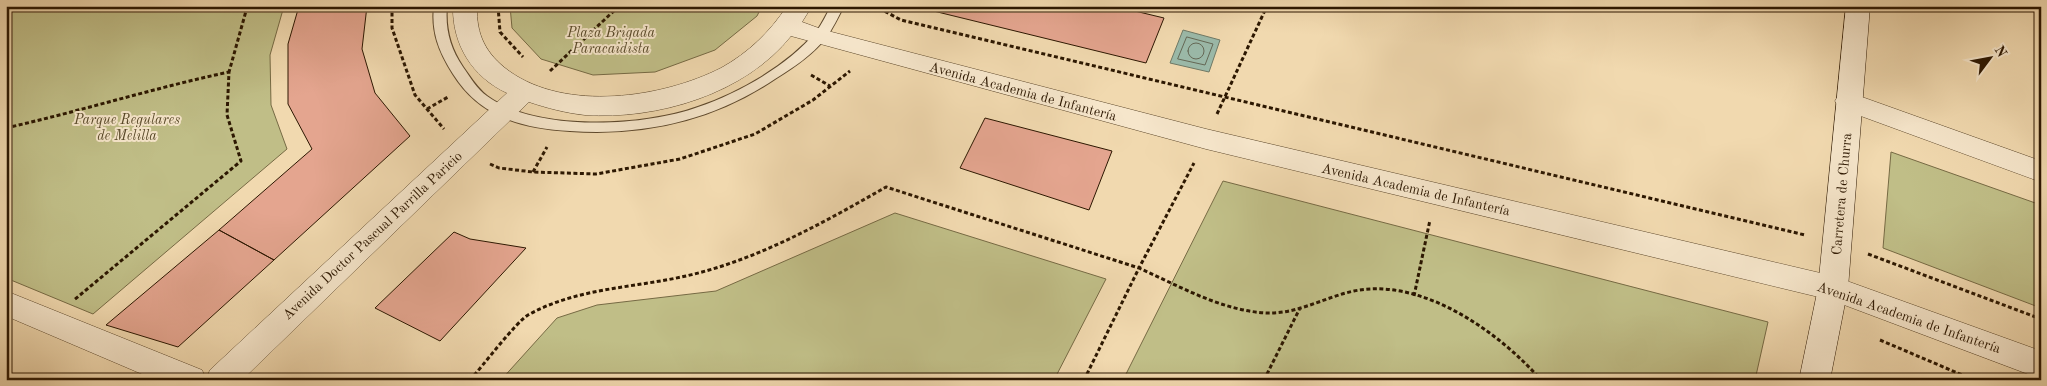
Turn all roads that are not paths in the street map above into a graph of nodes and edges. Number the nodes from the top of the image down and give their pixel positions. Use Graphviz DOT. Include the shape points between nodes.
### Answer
graph roads {
  1 [pos="441,6"];
  2 [pos="465,6"];
  3 [pos="838,6"];
  4 [pos="1858,6"];
  5 [pos="794,16"];
  6 [pos="819,37"];
  7 [pos="524,92"];
  8 [pos="1848,101"];
  9 [pos="503,110"];
  10 [pos="2041,172"];
  11 [pos="1833,288"];
  12 [pos="6,303"];
  13 [pos="2041,365"];
  14 [pos="191,380"];
  15 [pos="221,380"];
  16 [pos="1814,380"];
  1 -- 9 [label="lane" via="440,30 458,73 483,100"];
  2 -- 7 [label="street" via="465,26 475,52 496,75"];
  3 -- 6 [label="lane"];
  4 -- 8 [label="street, Carretera de Churra"];
  5 -- 6 [label="street, Avenida Academia de Infantería"];
  5 -- 7 [label="street" via="770,48 730,74 683,94 630,105 578,105"];
  6 -- 9 [label="lane" via="748,89 702,111 660,123 604,128 560,126"];
  6 -- 11 [label="street, Avenida Academia de Infantería" via="1206,139"];
  7 -- 9 [label="street, Avenida Doctor Pascual Parrilla Paricio"];
  8 -- 10 [label="street"];
  8 -- 11 [label="street, Carretera de Churra"];
  9 -- 15 [label="street, Avenida Doctor Pascual Parrilla Paricio"];
  11 -- 13 [label="street, Avenida Academia de Infantería"];
  11 -- 16 [label="street, Carretera de Churra"];
  12 -- 14 [label="street"];
}
